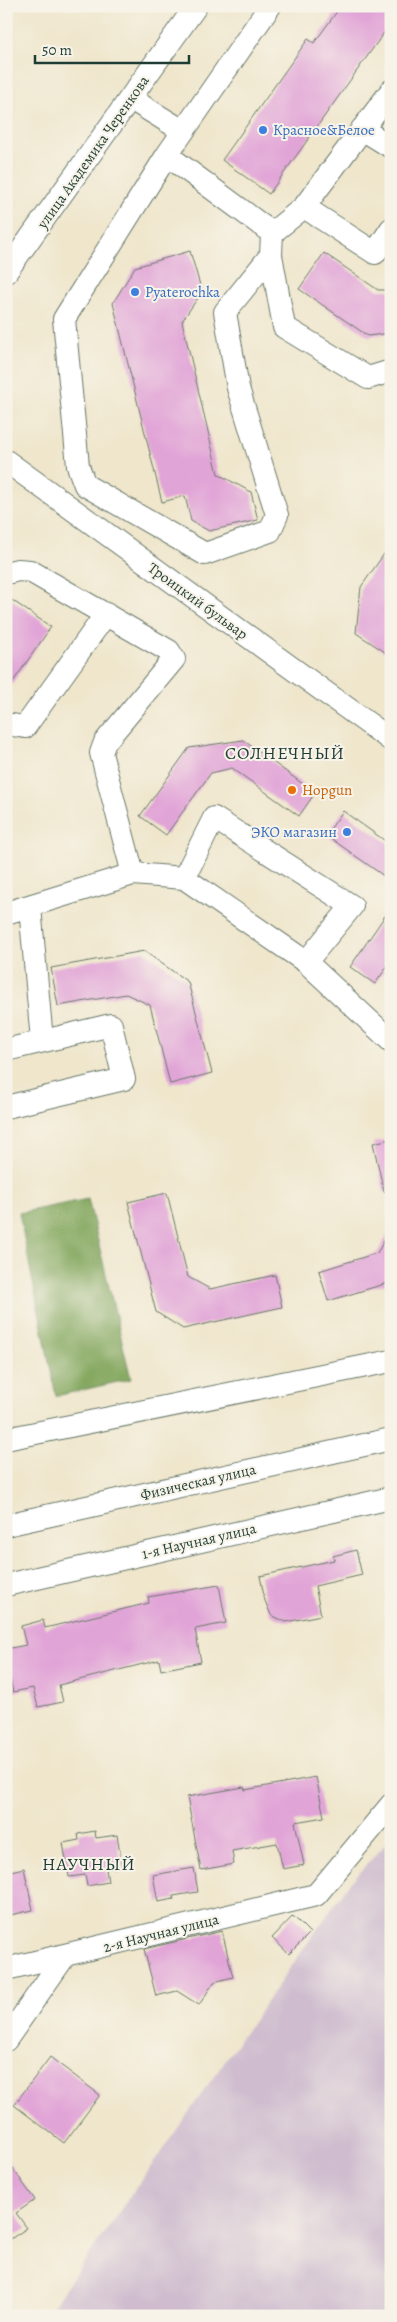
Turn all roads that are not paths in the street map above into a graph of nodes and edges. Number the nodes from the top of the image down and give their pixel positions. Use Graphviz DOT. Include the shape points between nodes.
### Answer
graph roads {
  1 [pos="196,6"];
  2 [pos="270,6"];
  3 [pos="391,91"];
  4 [pos="131,99"];
  5 [pos="362,129"];
  6 [pos="183,131"];
  7 [pos="391,147"];
  8 [pos="167,155"];
  9 [pos="304,207"];
  10 [pos="391,229"];
  11 [pos="272,233"];
  12 [pos="270,255"];
  13 [pos="9,264"];
  14 [pos="391,371"];
  15 [pos="6,461"];
  16 [pos="6,573"];
  17 [pos="106,614"];
  18 [pos="6,724"];
  19 [pos="391,740"];
  20 [pos="133,874"];
  21 [pos="184,878"];
  22 [pos="30,906"];
  23 [pos="6,913"];
  24 [pos="306,962"];
  25 [pos="42,1041"];
  26 [pos="391,1041"];
  27 [pos="6,1050"];
  28 [pos="6,1107"];
  29 [pos="391,1361"];
  30 [pos="6,1439"];
  31 [pos="391,1439"];
  32 [pos="391,1498"];
  33 [pos="6,1525"];
  34 [pos="6,1585"];
  35 [pos="391,1805"];
  36 [pos="64,1957"];
  37 [pos="6,1969"];
  38 [pos="6,2040"];
  1 -- 4 [label="street, улица Академика Черенкова"];
  2 -- 6 [label="street"];
  3 -- 5 [label="street"];
  4 -- 6 [label="street"];
  4 -- 13 [label="street, улица Академика Черенкова"];
  5 -- 7 [label="street"];
  5 -- 9 [label="street"];
  6 -- 8 [label="street"];
  8 -- 11 [label="street"];
  8 -- 12 [label="street" via="64,319 70,391 78,466 85,485 205,554 270,531 277,515 238,388 225,312"];
  9 -- 10 [label="street" via="375,253"];
  9 -- 11 [label="street"];
  11 -- 12 [label="street"];
  12 -- 14 [label="street" via="284,327 368,378"];
  15 -- 19 [label="street, Троицкий бульвар"];
  16 -- 17 [label="street" via="30,571"];
  17 -- 18 [label="street" via="25,727"];
  17 -- 20 [label="street" via="169,651 174,659 105,742 102,753"];
  20 -- 21 [label="street"];
  20 -- 22 [label="street"];
  21 -- 24 [label="street"];
  21 -- 24 [label="street" via="214,818 352,906"];
  22 -- 23 [label="street"];
  22 -- 25 [label="street"];
  24 -- 26 [label="street"];
  25 -- 27 [label="street"];
  25 -- 28 [label="street" via="111,1025 124,1079"];
  29 -- 30 [label="street"];
  31 -- 33 [label="street, Физическая улица"];
  32 -- 34 [label="street, 1-я Научная улица"];
  35 -- 36 [label="street, 2-я Научная улица" via="316,1895"];
  36 -- 37 [label="street, 2-я Научная улица"];
  36 -- 38 [label="street"];
}
